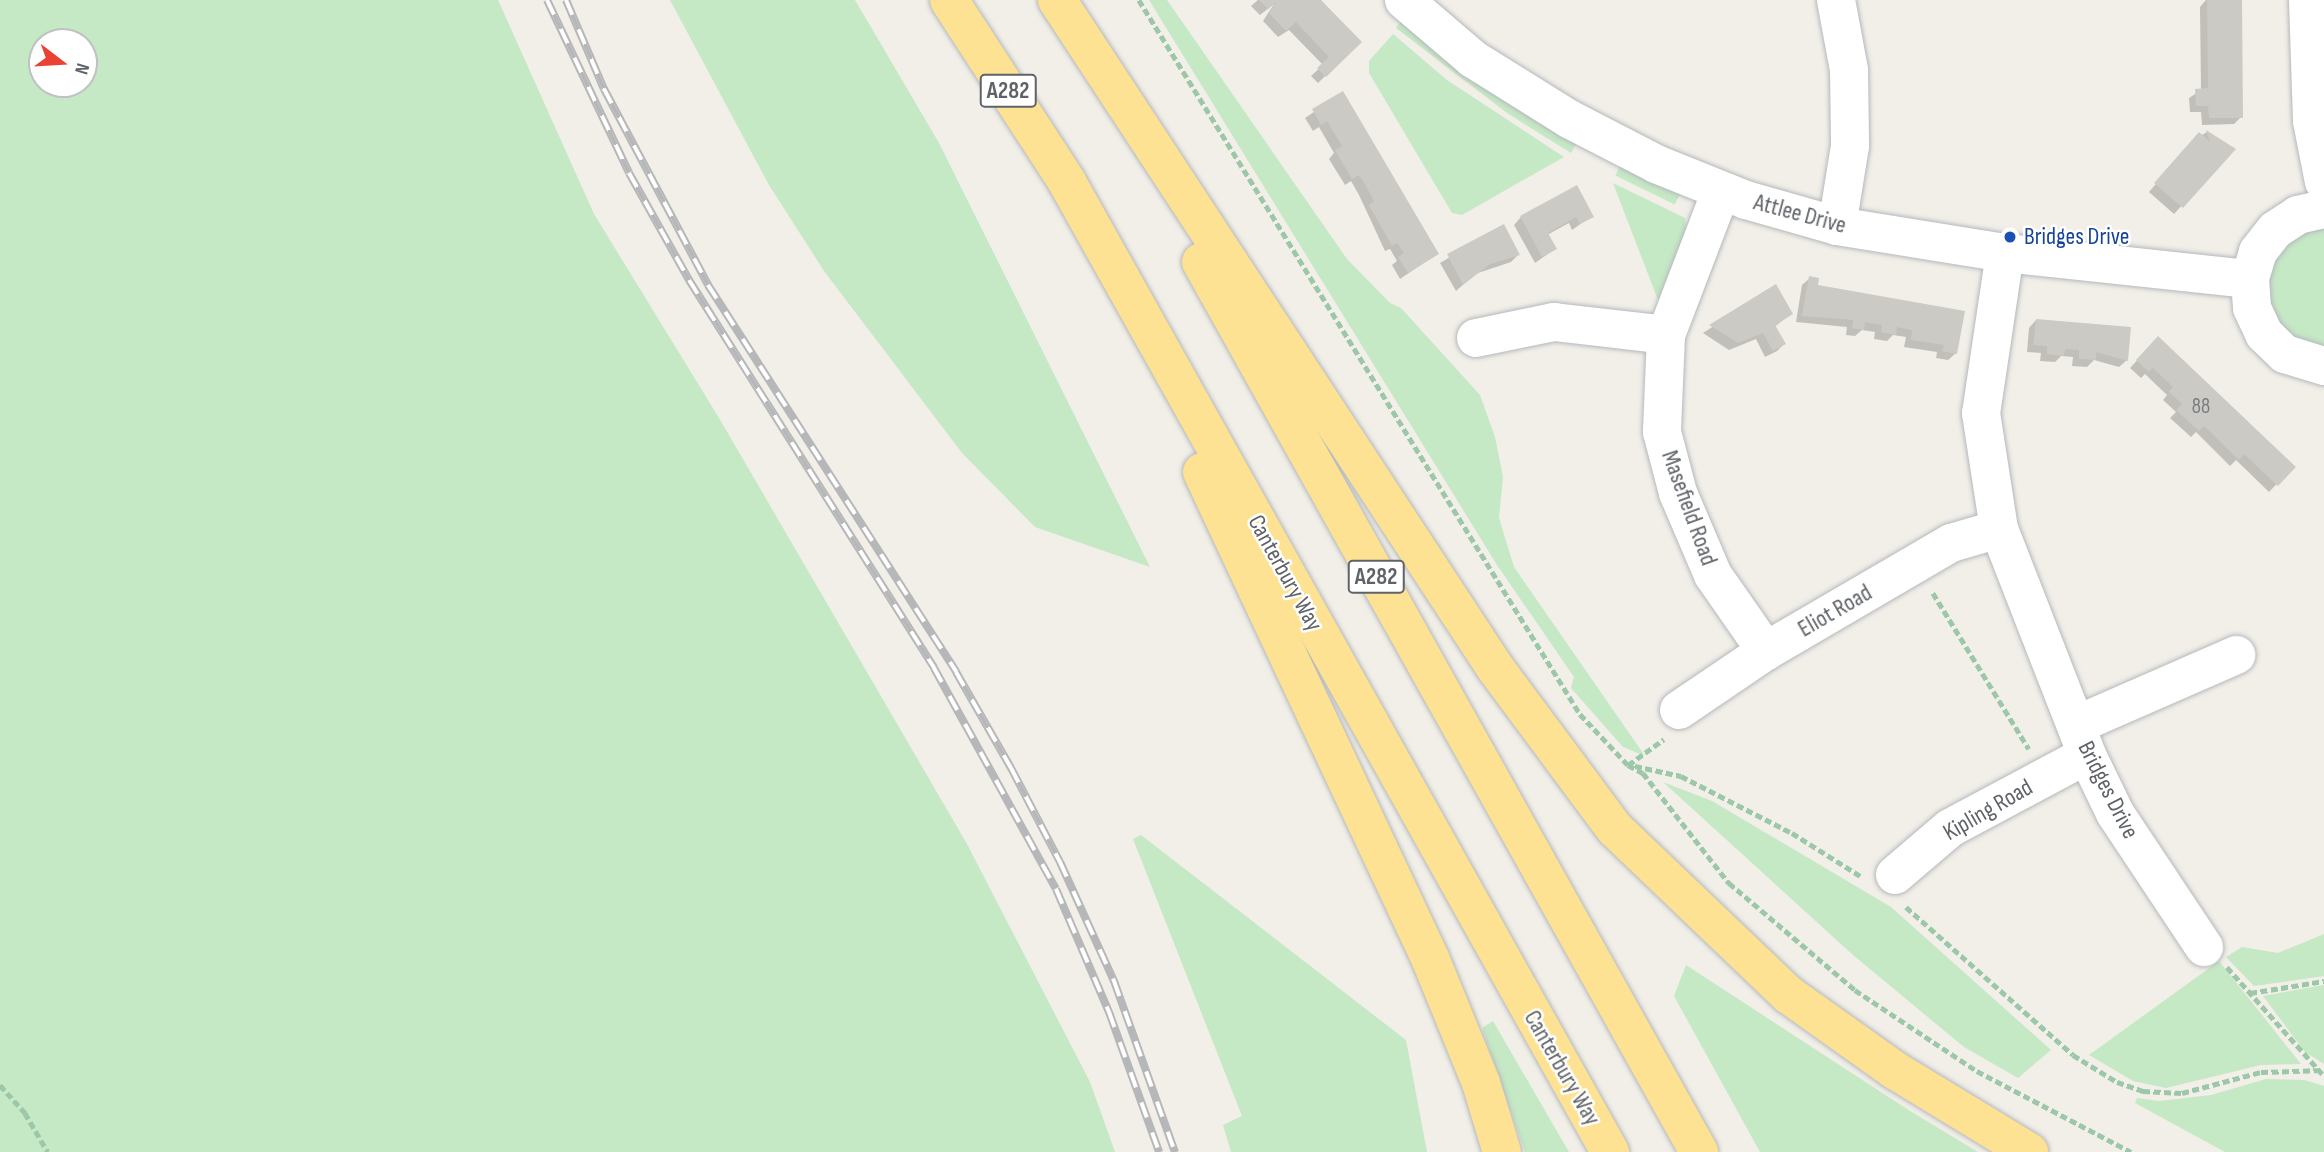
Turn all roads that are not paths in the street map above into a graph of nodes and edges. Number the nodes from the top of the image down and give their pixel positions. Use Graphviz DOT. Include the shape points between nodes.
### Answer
graph roads {
  1 [pos="949,0"];
  2 [pos="1056,0"];
  3 [pos="1404,0"];
  4 [pos="1836,0"];
  5 [pos="2308,0"];
  6 [pos="1067,182"];
  7 [pos="2324,182"];
  8 [pos="1721,191"];
  9 [pos="2324,209"];
  10 [pos="1838,226"];
  11 [pos="2005,253"];
  12 [pos="2250,279"];
  13 [pos="1666,335"];
  14 [pos="1476,338"];
  15 [pos="2324,366"];
  16 [pos="2000,529"];
  17 [pos="1766,651"];
  18 [pos="2236,655"];
  19 [pos="1679,709"];
  20 [pos="2082,740"];
  21 [pos="1887,886"];
  22 [pos="2204,947"];
  23 [pos="1502,1152"];
  24 [pos="1610,1152"];
  25 [pos="1699,1152"];
  26 [pos="2029,1152"];
  1 -- 6 [label="highway, Canterbury Way / A282"];
  2 -- 25 [label="highway, A282"];
  2 -- 26 [label="highway, A282" via="1489,658 1615,829 1789,995 1918,1086"];
  3 -- 8 [label="street, Attlee Drive" via="1457,47 1534,98 1637,155"];
  4 -- 10 [label="street" via="1849,70 1850,146"];
  5 -- 7 [label="street" via="2312,121"];
  6 -- 23 [label="highway, A282" via="1430,958 1481,1083"];
  6 -- 24 [label="highway, Canterbury Way / A282"];
  8 -- 10 [label="street, Attlee Drive"];
  8 -- 13 [label="street, Masefield Road"];
  9 -- 12 [label="street" via="2298,215 2275,230 2258,252"];
  10 -- 11 [label="street, Attlee Drive"];
  11 -- 12 [label="street, Attlee Drive"];
  11 -- 16 [label="street, Bridges Drive" via="1980,413"];
  12 -- 15 [label="street" via="2252,308 2264,334 2285,354"];
  13 -- 14 [label="street" via="1554,322"];
  13 -- 17 [label="street, Masefield Road" via="1662,432 1678,493 1713,575"];
  16 -- 17 [label="street, Eliot Road" via="1951,543"];
  16 -- 20 [label="street, Bridges Drive"];
  17 -- 19 [label="street, Eliot Road"];
  18 -- 20 [label="street, Kipling Road"];
  20 -- 21 [label="street, Kipling Road" via="2046,777 1950,828"];
  20 -- 22 [label="street, Bridges Drive" via="2115,813"];
}
